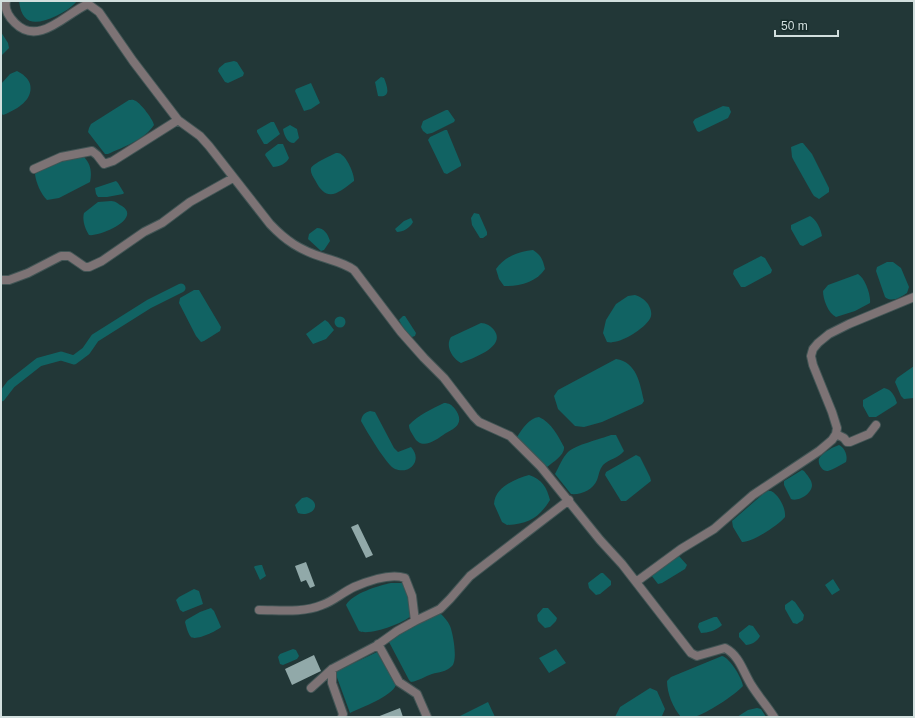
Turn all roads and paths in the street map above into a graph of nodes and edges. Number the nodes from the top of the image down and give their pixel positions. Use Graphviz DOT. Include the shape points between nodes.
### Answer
graph roads {
  1 [pos="6,1"];
  2 [pos="88,2"];
  3 [pos="178,120"];
  4 [pos="34,169"];
  5 [pos="233,178"];
  6 [pos="1,280"];
  7 [pos="914,297"];
  8 [pos="876,425"];
  9 [pos="836,434"];
  10 [pos="568,500"];
  11 [pos="636,582"];
  12 [pos="259,610"];
  13 [pos="415,620"];
  14 [pos="378,644"];
  15 [pos="332,670"];
  16 [pos="311,688"];
  17 [pos="342,717"];
  18 [pos="427,717"];
  19 [pos="774,717"];
  1 -- 2 [label="street" via="5,6 11,19 20,29 32,32 66,18"];
  2 -- 3 [label="street" via="99,12"];
  3 -- 4 [label="street" via="113,161 104,164 92,150 61,156"];
  3 -- 5 [label="street" via="200,136"];
  5 -- 6 [label="street" via="190,202 162,224 144,232 94,266 85,267 69,256 61,256 9,280"];
  5 -- 10 [label="street" via="284,239 354,270 401,332 444,378 474,417 479,422 510,436 541,467"];
  7 -- 9 [label="street" via="836,330 818,343 813,350 813,364 832,412 837,428"];
  8 -- 9 [label="street" via="869,434 850,442"];
  9 -- 11 [label="street" via="820,451 753,496 714,528"];
  10 -- 11 [label="street"];
  10 -- 13 [label="street" via="470,576 440,609"];
  11 -- 19 [label="street" via="694,655 725,648 736,656 751,684"];
  12 -- 13 [label="street" via="301,610 322,605 354,587 398,576 404,578 412,596"];
  13 -- 14 [label="street"];
  14 -- 15 [label="street"];
  14 -- 18 [label="street" via="399,682 417,694"];
  15 -- 16 [label="street"];
  15 -- 17 [label="street" via="332,684"];
}
